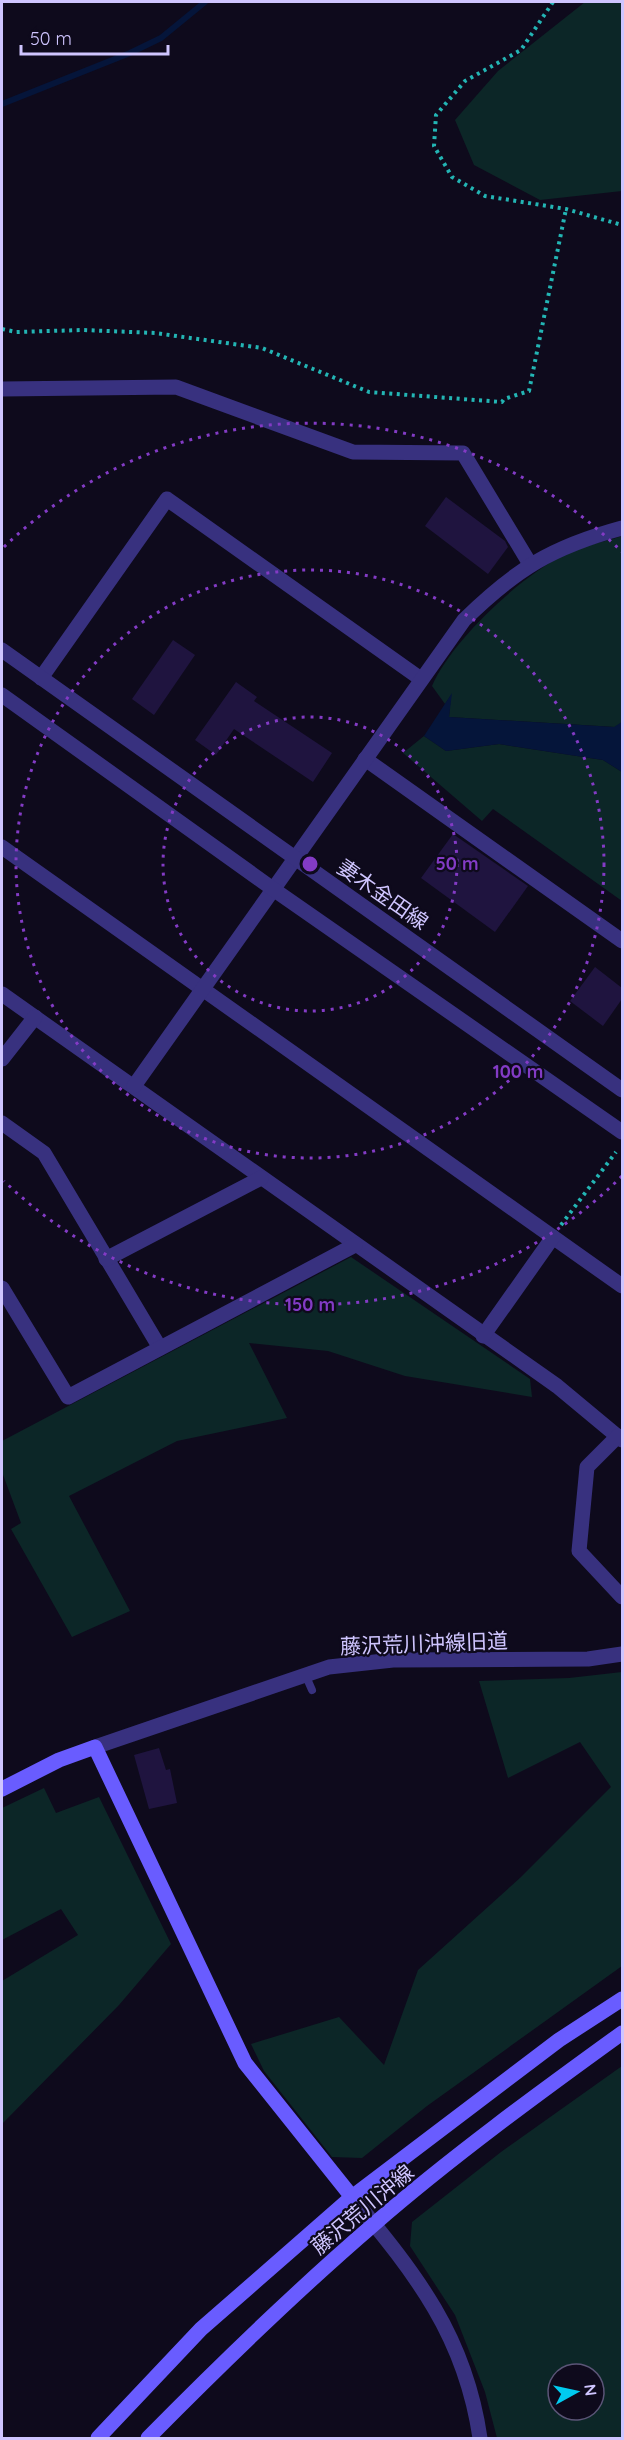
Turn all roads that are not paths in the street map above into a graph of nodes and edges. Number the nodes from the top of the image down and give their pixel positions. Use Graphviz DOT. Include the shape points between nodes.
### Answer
graph roads {
  1 [pos="2,389"];
  2 [pos="622,528"];
  3 [pos="530,564"];
  4 [pos="2,650"];
  5 [pos="41,678"];
  6 [pos="421,679"];
  7 [pos="2,695"];
  8 [pos="365,759"];
  9 [pos="2,847"];
  10 [pos="296,858"];
  11 [pos="273,889"];
  12 [pos="622,940"];
  13 [pos="203,988"];
  14 [pos="2,994"];
  15 [pos="35,1017"];
  16 [pos="2,1059"];
  17 [pos="134,1086"];
  18 [pos="622,1090"];
  19 [pos="2,1123"];
  20 [pos="622,1132"];
  21 [pos="261,1178"];
  22 [pos="552,1237"];
  23 [pos="356,1245"];
  24 [pos="106,1259"];
  25 [pos="622,1287"];
  26 [pos="2,1288"];
  27 [pos="483,1336"];
  28 [pos="160,1348"];
  29 [pos="620,1438"];
  30 [pos="622,1597"];
  31 [pos="622,1653"];
  32 [pos="305,1674"];
  33 [pos="312,1690"];
  34 [pos="95,1747"];
  35 [pos="2,1788"];
  36 [pos="622,1999"];
  37 [pos="622,2033"];
  38 [pos="352,2197"];
  39 [pos="374,2224"];
  40 [pos="98,2439"];
  41 [pos="147,2439"];
  42 [pos="480,2439"];
  1 -- 3 [label="street" via="176,387 353,452 463,453"];
  2 -- 3 [label="street" via="585,537"];
  3 -- 6 [label="street" via="464,620"];
  4 -- 5 [label="street, 妻木金田線"];
  5 -- 6 [label="street" via="167,499"];
  5 -- 10 [label="street, 妻木金田線"];
  6 -- 8 [label="street"];
  7 -- 11 [label="street"];
  8 -- 10 [label="street"];
  8 -- 12 [label="street"];
  9 -- 13 [label="street"];
  10 -- 11 [label="street"];
  10 -- 18 [label="street, 妻木金田線"];
  11 -- 13 [label="street"];
  11 -- 20 [label="street"];
  13 -- 17 [label="street"];
  13 -- 22 [label="street"];
  14 -- 15 [label="street"];
  15 -- 16 [label="street"];
  15 -- 17 [label="street"];
  17 -- 21 [label="street"];
  19 -- 24 [label="street" via="44,1153"];
  21 -- 23 [label="street"];
  21 -- 24 [label="street"];
  22 -- 25 [label="street"];
  22 -- 27 [label="street"];
  23 -- 27 [label="street"];
  23 -- 28 [label="street"];
  24 -- 28 [label="street"];
  26 -- 28 [label="street" via="68,1397"];
  27 -- 29 [label="street" via="557,1386"];
  29 -- 30 [label="street" via="587,1467 579,1551"];
  31 -- 32 [label="street, 藤沢荒川沖線旧道" via="588,1659 393,1660"];
  32 -- 33 [label="lane"];
  32 -- 34 [label="street, 藤沢荒川沖線旧道"];
  34 -- 35 [label="main road"];
  34 -- 38 [label="main road, 藤沢荒川沖線" via="245,2062"];
  36 -- 38 [label="main road, 藤沢荒川沖線" via="559,2040"];
  37 -- 39 [label="main road, 藤沢荒川沖線"];
  38 -- 39 [label="street"];
  38 -- 40 [label="main road, 藤沢荒川沖線" via="201,2329"];
  39 -- 41 [label="main road, 藤沢荒川沖線" via="230,2354"];
  39 -- 42 [label="street" via="418,2281 448,2331 470,2383"];
}
